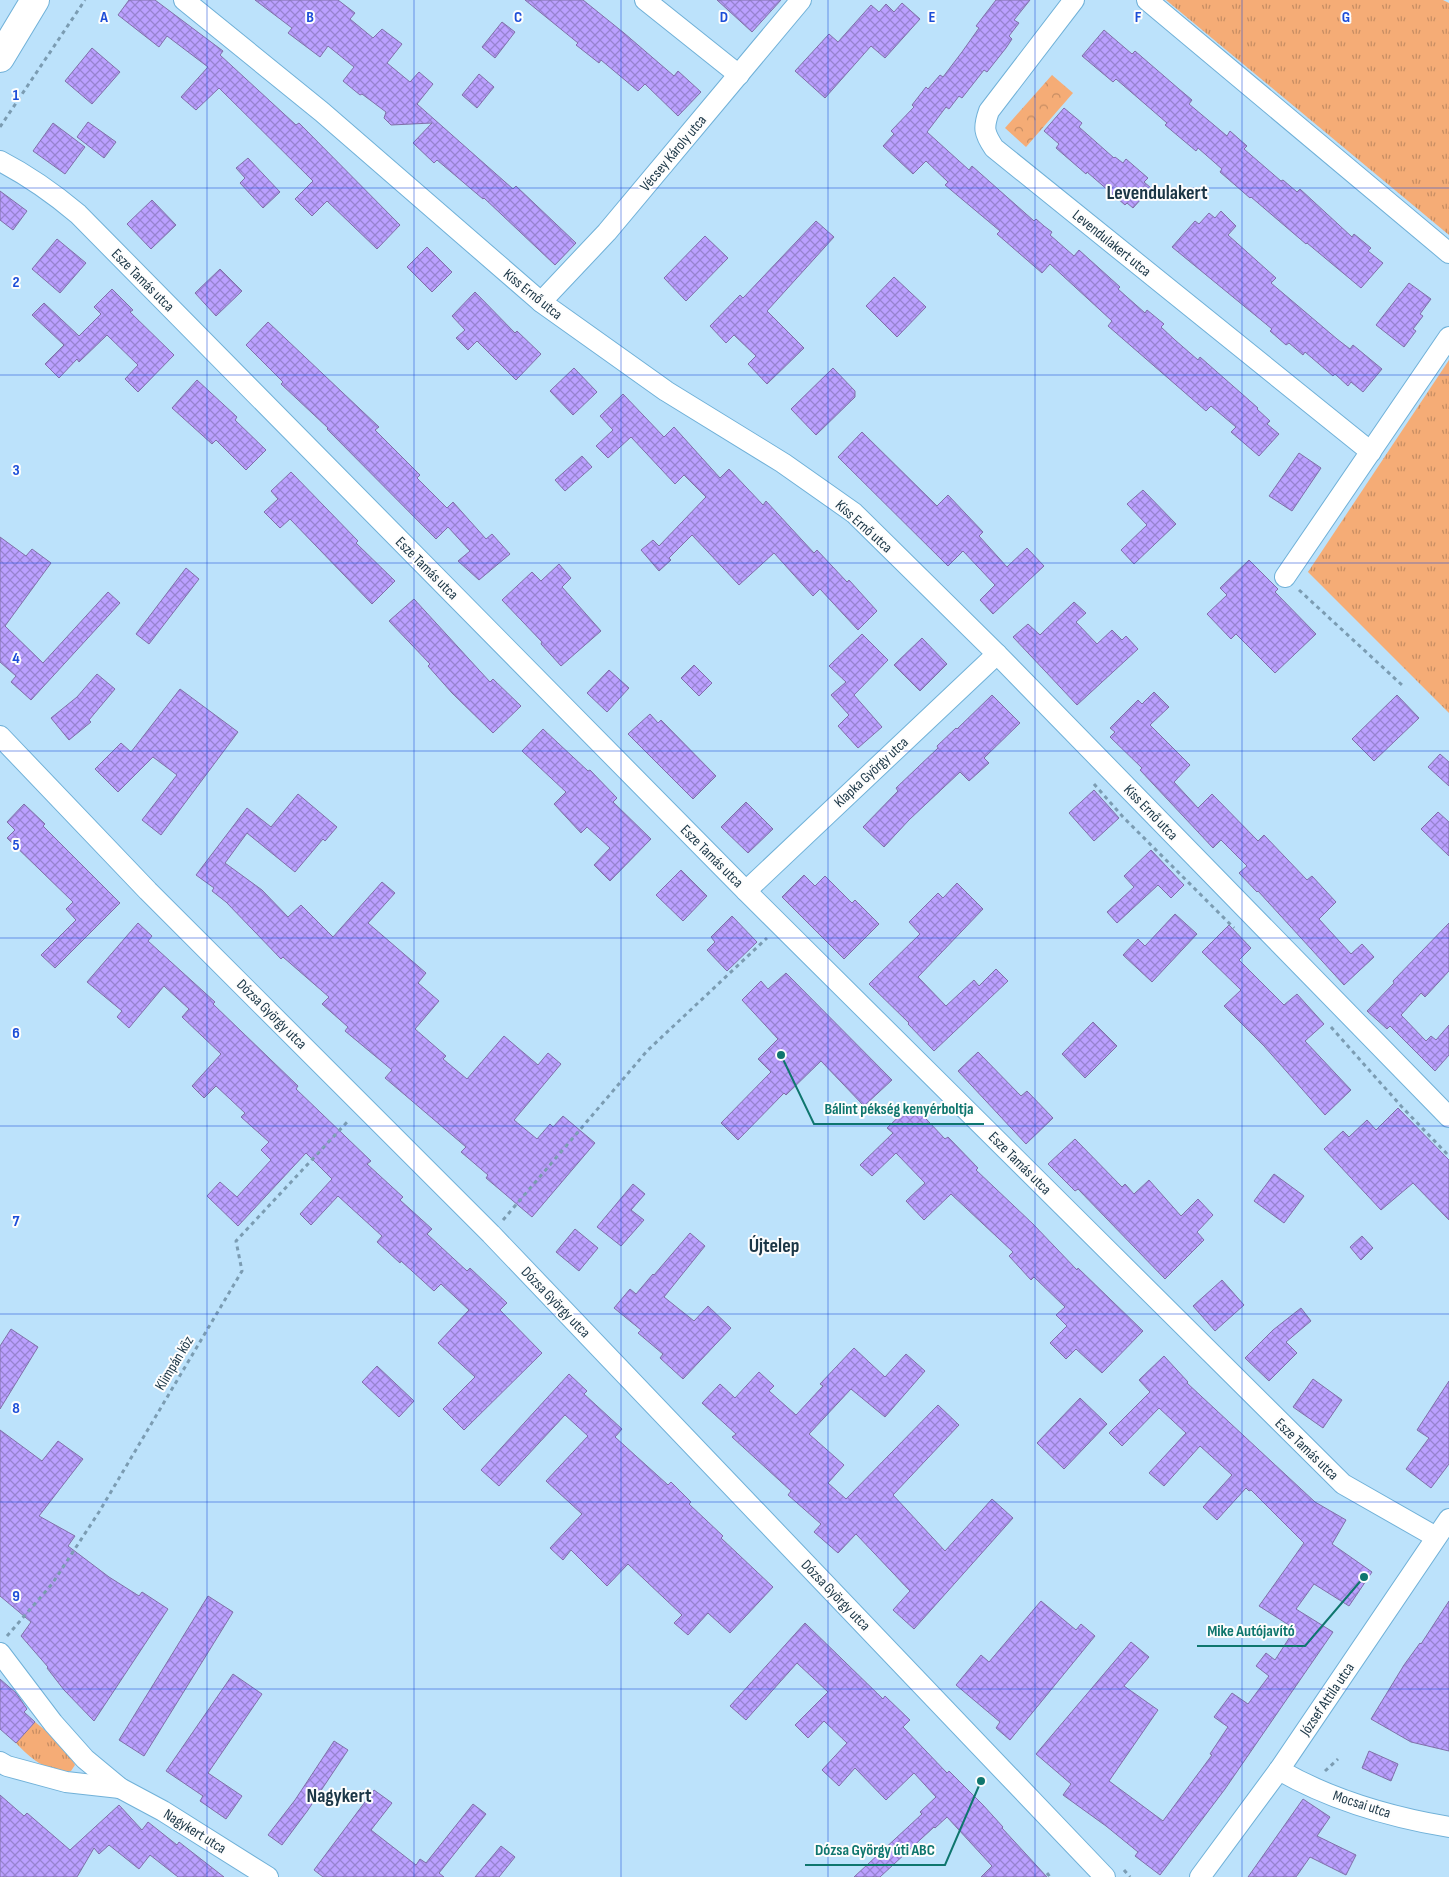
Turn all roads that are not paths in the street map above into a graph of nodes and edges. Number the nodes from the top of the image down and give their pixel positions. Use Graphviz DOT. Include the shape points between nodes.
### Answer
graph roads {
  1 [pos="35,0"];
  2 [pos="184,0"];
  3 [pos="645,0"];
  4 [pos="802,0"];
  5 [pos="1074,0"];
  6 [pos="1147,0"];
  7 [pos="0,58"];
  8 [pos="739,75"];
  9 [pos="0,161"];
  10 [pos="1449,253"];
  11 [pos="541,302"];
  12 [pos="1449,338"];
  13 [pos="1370,452"];
  14 [pos="1285,577"];
  15 [pos="996,654"];
  16 [pos="0,736"];
  17 [pos="746,891"];
  18 [pos="1449,1117"];
  19 [pos="1449,1519"];
  20 [pos="1436,1537"];
  21 [pos="5,1652"];
  22 [pos="0,1762"];
  23 [pos="1280,1770"];
  24 [pos="120,1788"];
  25 [pos="1449,1827"];
  26 [pos="268,1877"];
  27 [pos="1105,1877"];
  28 [pos="1200,1877"];
  1 -- 7 [label="main road"];
  2 -- 11 [label="street, Kiss Ernő utca" via="322,112"];
  3 -- 8 [label="street"];
  4 -- 8 [label="street, Vécsey Károly utca"];
  5 -- 13 [label="street, Levendulakert utca" via="989,112 984,124 986,136 994,148"];
  6 -- 10 [label="street"];
  8 -- 11 [label="street, Vécsey Károly utca" via="607,232"];
  9 -- 17 [label="street, Esze Tamás utca" via="29,176 78,214"];
  11 -- 15 [label="street, Kiss Ernő utca" via="666,391 854,512"];
  12 -- 13 [label="street"];
  13 -- 14 [label="street"];
  15 -- 17 [label="street, Klapka György utca"];
  15 -- 18 [label="street, Kiss Ernő utca"];
  16 -- 27 [label="street, Dózsa György utca" via="148,891 492,1234"];
  17 -- 20 [label="street, Esze Tamás utca" via="1343,1484"];
  19 -- 20 [label="street, József Attila utca"];
  20 -- 23 [label="street, József Attila utca"];
  21 -- 24 [label="street, Nagykert utca" via="53,1723 85,1759"];
  22 -- 24 [label="street, Nagykert utca" via="66,1782"];
  23 -- 25 [label="street, Mocsai utca" via="1304,1784 1372,1810"];
  23 -- 28 [label="street, József Attila utca"];
  24 -- 26 [label="street, Nagykert utca"];
}
